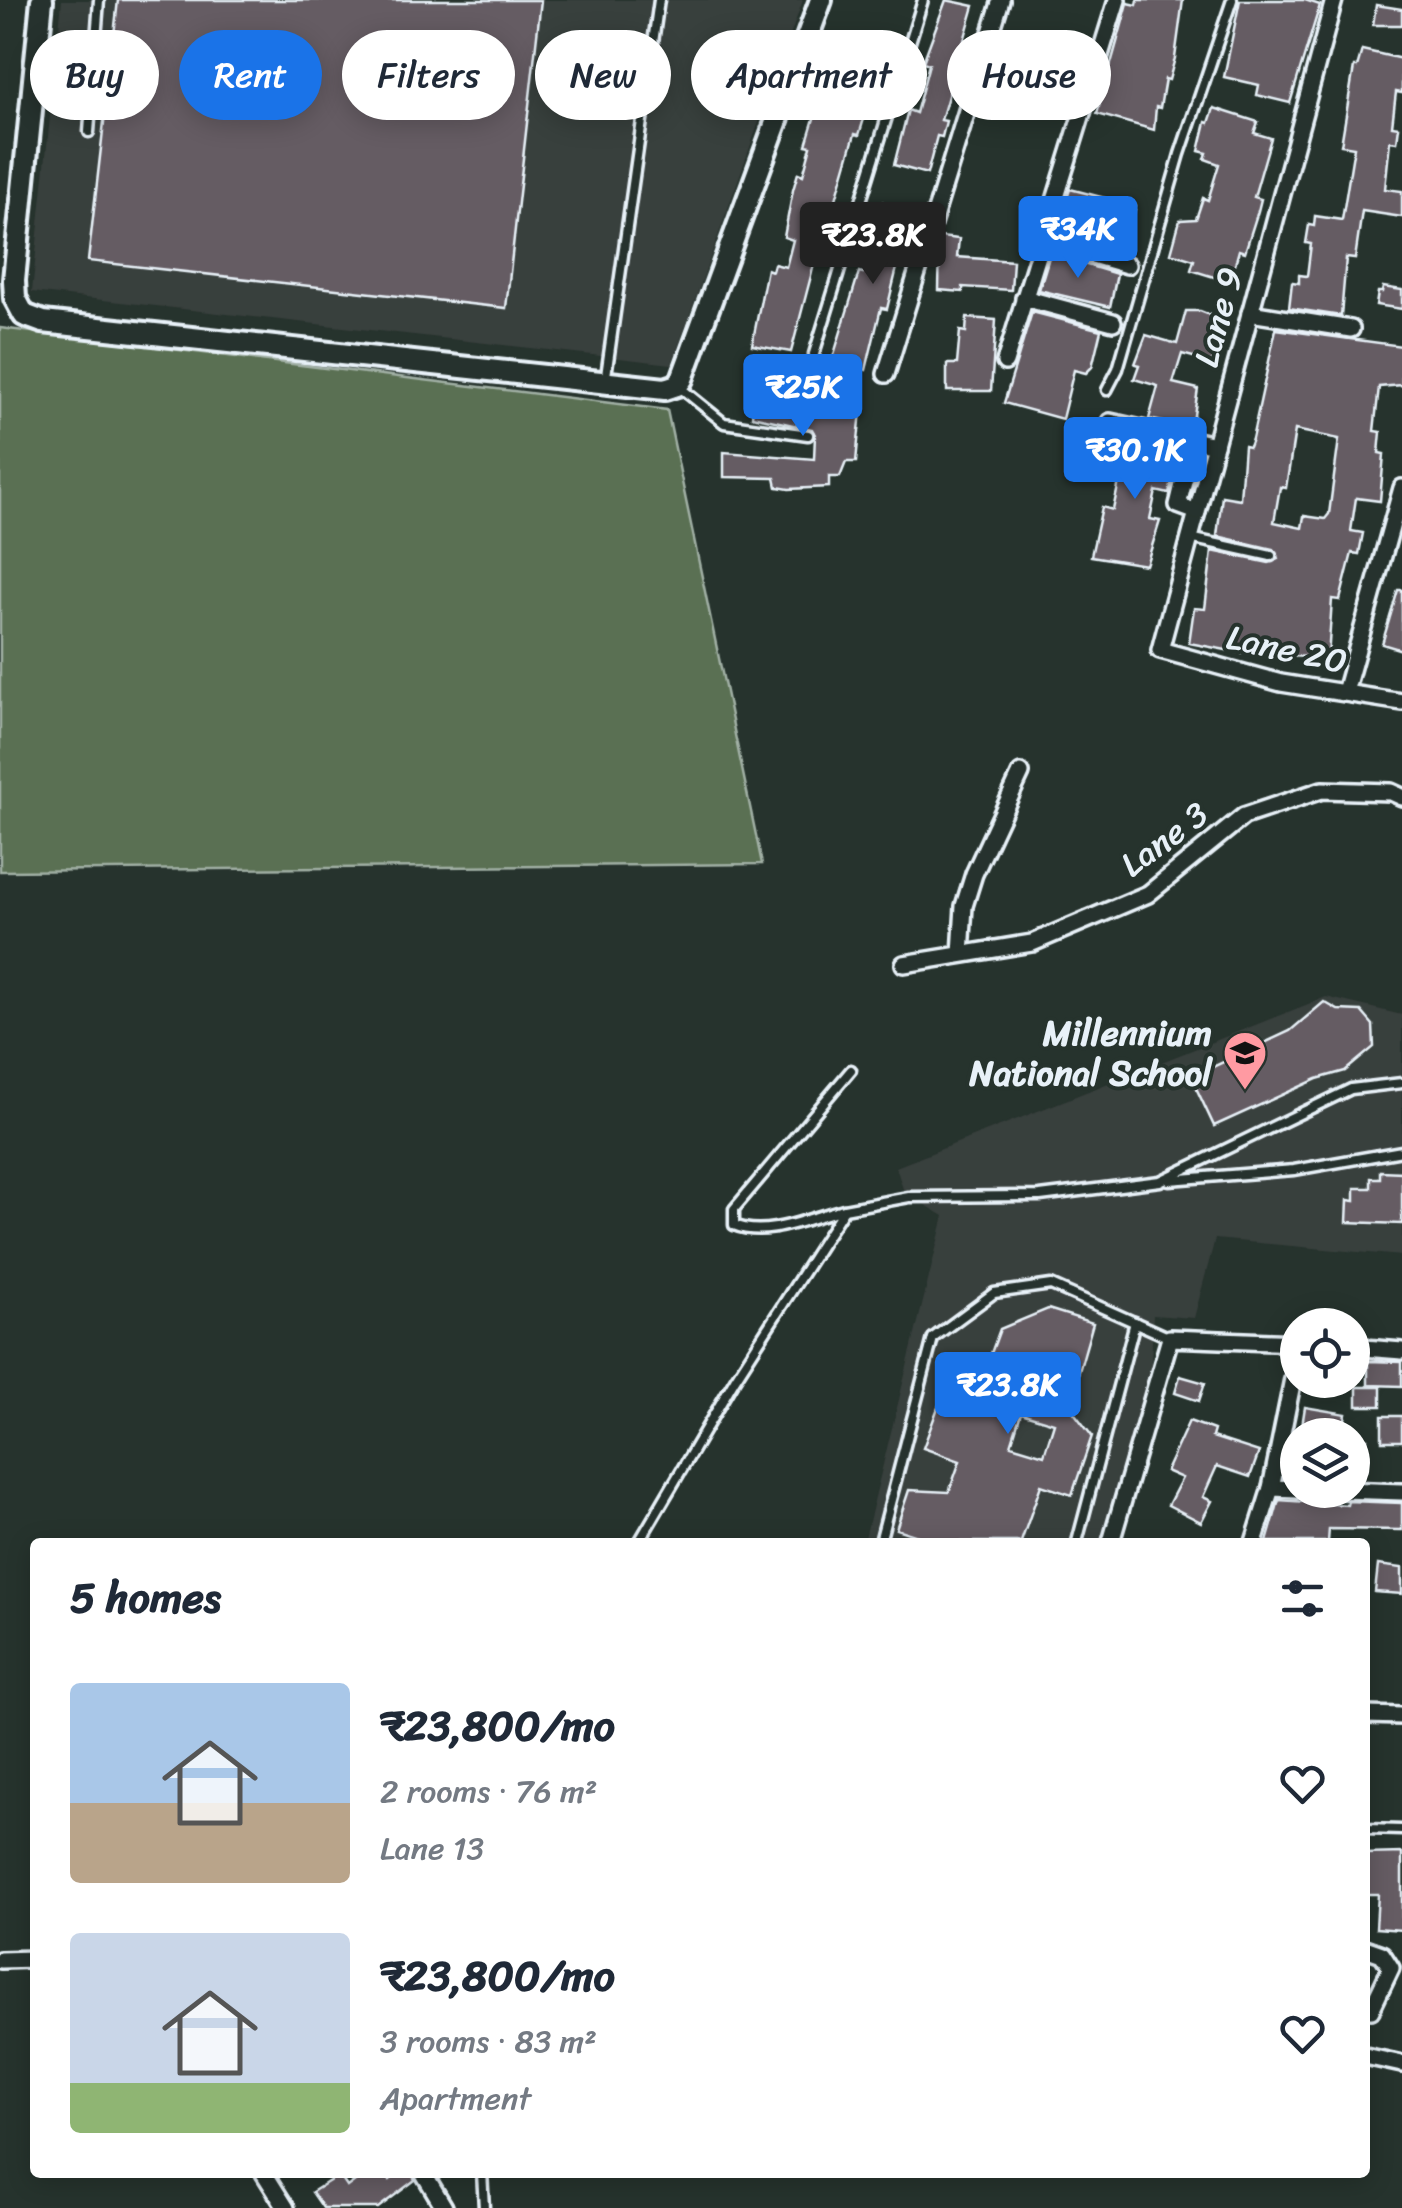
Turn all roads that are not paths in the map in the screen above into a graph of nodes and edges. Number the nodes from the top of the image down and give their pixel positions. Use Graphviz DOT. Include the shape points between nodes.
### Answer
graph roads {
  1 [pos="42,0"];
  2 [pos="98,0"];
  3 [pos="658,0"];
  4 [pos="821,0"];
  5 [pos="923,0"];
  6 [pos="1001,0"];
  7 [pos="1117,0"];
  8 [pos="1232,0"];
  9 [pos="1334,0"];
  10 [pos="992,30"];
  11 [pos="964,120"];
  12 [pos="89,132"];
  13 [pos="1042,240"];
  14 [pos="1127,265"];
  15 [pos="1024,298"];
  16 [pos="1250,313"];
  17 [pos="1113,322"];
  18 [pos="1351,329"];
  19 [pos="814,354"];
  20 [pos="1004,362"];
  21 [pos="886,374"];
  22 [pos="605,382"];
  23 [pos="677,385"];
  24 [pos="1107,390"];
  25 [pos="1110,422"];
  26 [pos="808,435"];
  27 [pos="1194,440"];
  28 [pos="1215,445"];
  29 [pos="1402,488"];
  30 [pos="1197,512"];
  31 [pos="1190,538"];
  32 [pos="1271,556"];
  33 [pos="1160,650"];
  34 [pos="1345,692"];
  35 [pos="1402,702"];
  36 [pos="1021,773"];
  37 [pos="1402,797"];
  38 [pos="961,954"];
  39 [pos="904,964"];
  40 [pos="851,1070"];
  41 [pos="1402,1083"];
  42 [pos="1402,1151"];
  43 [pos="1160,1181"];
  44 [pos="844,1209"];
  45 [pos="1134,1322"];
  46 [pos="1170,1338"];
  47 [pos="1280,1342"];
  48 [pos="1370,1348"];
  49 [pos="1402,1350"];
  50 [pos="1289,1398"];
  51 [pos="1271,1488"];
  52 [pos="1280,1488"];
  53 [pos="1370,1491"];
  54 [pos="1402,1492"];
  55 [pos="641,1538"];
  56 [pos="881,1538"];
  57 [pos="1078,1538"];
  58 [pos="1112,1538"];
  59 [pos="1255,1538"];
  60 [pos="1370,1714"];
  61 [pos="1402,1716"];
  62 [pos="1370,1829"];
  63 [pos="1402,1830"];
  64 [pos="1370,1950"];
  65 [pos="30,1959"];
  66 [pos="0,1960"];
  67 [pos="1370,2010"];
  68 [pos="1370,2057"];
  69 [pos="1402,2064"];
  70 [pos="267,2178"];
  71 [pos="426,2178"];
  72 [pos="434,2178"];
  73 [pos="482,2178"];
  74 [pos="286,2208"];
  75 [pos="444,2208"];
  76 [pos="484,2208"];
  1 -- 22 [label="street" via="14,280 24,316"];
  2 -- 12 [label="lane"];
  3 -- 22 [label="lane"];
  4 -- 23 [label="street"];
  5 -- 19 [label="lane"];
  6 -- 10 [label="street"];
  7 -- 13 [label="street"];
  8 -- 24 [label="lane"];
  9 -- 16 [label="street, Lane 9"];
  11 -- 21 [label="street"];
  13 -- 14 [label="street"];
  13 -- 15 [label="street"];
  15 -- 17 [label="street"];
  15 -- 20 [label="street"];
  16 -- 18 [label="street"];
  16 -- 28 [label="street, Lane 9"];
  22 -- 23 [label="street"];
  23 -- 26 [label="lane" via="724,423"];
  25 -- 27 [label="street"];
  27 -- 28 [label="street"];
  27 -- 30 [label="street" via="1178,505"];
  28 -- 30 [label="street, Lane 9"];
  29 -- 34 [label="street"];
  30 -- 31 [label="street, Lane 9"];
  31 -- 32 [label="lane"];
  31 -- 33 [label="street, Lane 9"];
  33 -- 34 [label="street, Lane 20" via="1281,683"];
  34 -- 35 [label="street, Lane 20"];
  36 -- 38 [label="street" via="974,874"];
  37 -- 38 [label="street, Lane 3" via="1322,790 1244,816 1148,894 1032,943"];
  38 -- 39 [label="street, Lane 3"];
  40 -- 44 [label="lane" via="734,1209 734,1225 772,1229"];
  41 -- 43 [label="lane" via="1351,1089"];
  42 -- 43 [label="lane" via="1294,1170"];
  43 -- 44 [label="lane" via="1040,1196 909,1197"];
  44 -- 55 [label="lane"];
  45 -- 46 [label="lane"];
  45 -- 56 [label="lane" via="1051,1285 994,1293 933,1338"];
  45 -- 57 [label="lane"];
  46 -- 47 [label="street"];
  46 -- 58 [label="street"];
  48 -- 49 [label="street"];
  50 -- 51 [label="street"];
  51 -- 52 [label="street"];
  51 -- 59 [label="street"];
  53 -- 54 [label="street"];
  60 -- 61 [label="street"];
  62 -- 63 [label="lane"];
  64 -- 67 [label="street" via="1391,1968"];
  65 -- 66 [label="street"];
  68 -- 69 [label="street"];
  70 -- 74 [label="street"];
  71 -- 75 [label="street"];
  72 -- 75 [label="street"];
  73 -- 76 [label="lane"];
}
